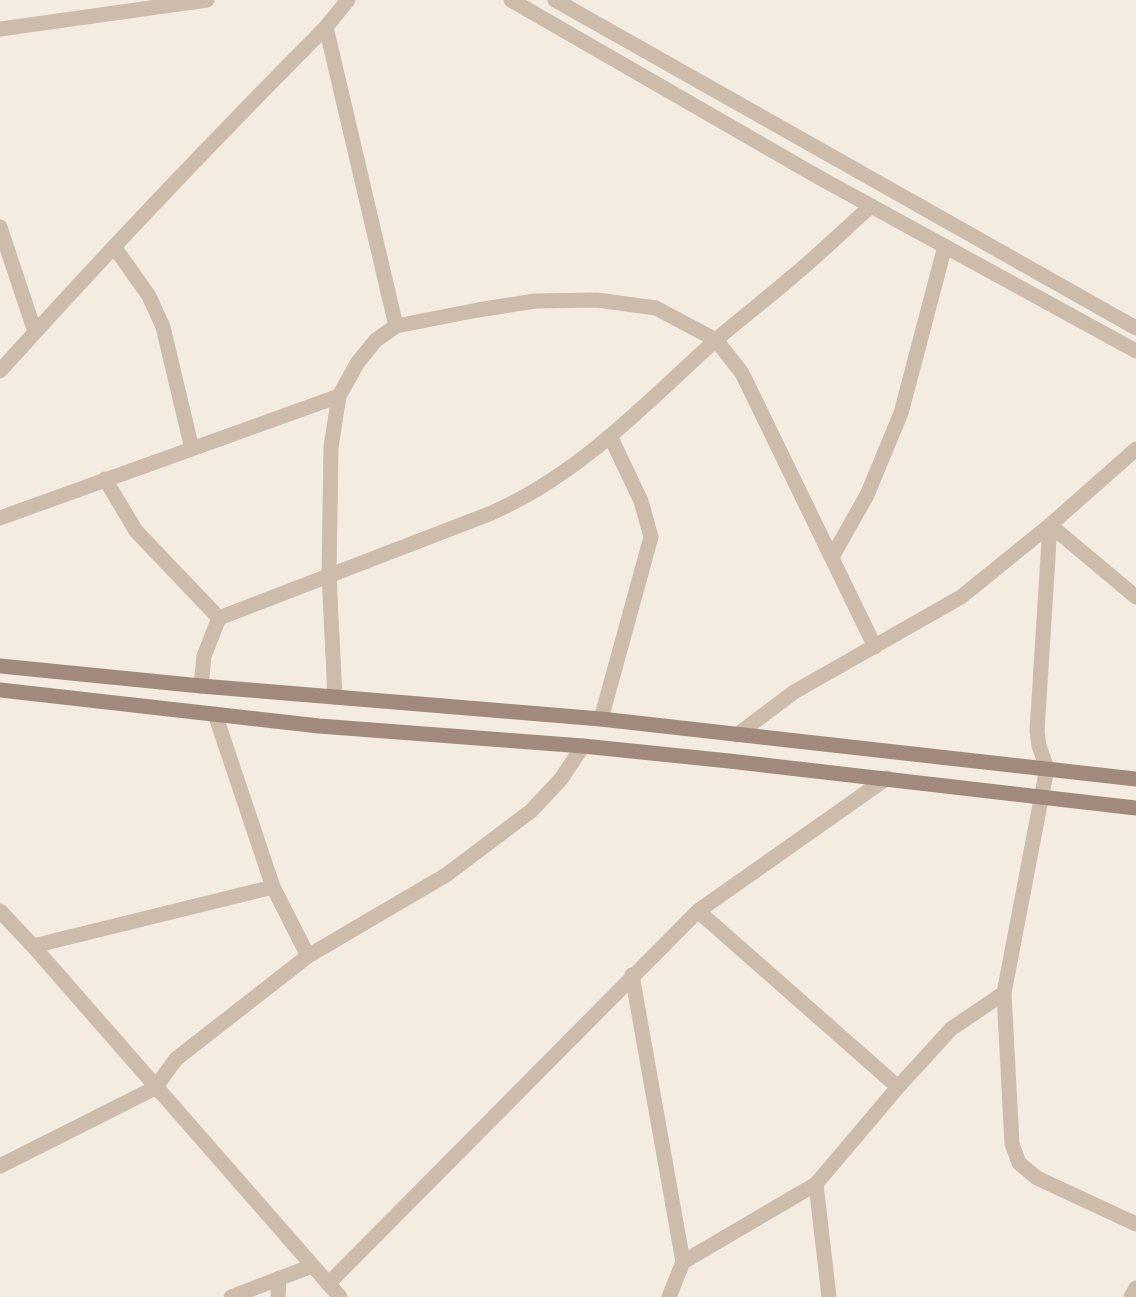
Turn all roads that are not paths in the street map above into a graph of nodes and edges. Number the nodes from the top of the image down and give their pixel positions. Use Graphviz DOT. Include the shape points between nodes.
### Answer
graph roads {
  1 [pos="207,0"];
  2 [pos="348,0"];
  3 [pos="512,0"];
  4 [pos="555,0"];
  5 [pos="326,27"];
  6 [pos="0,29"];
  7 [pos="871,206"];
  8 [pos="0,227"];
  9 [pos="945,246"];
  10 [pos="115,248"];
  11 [pos="396,326"];
  12 [pos="1136,328"];
  13 [pos="35,332"];
  14 [pos="716,340"];
  15 [pos="1136,351"];
  16 [pos="0,371"];
  17 [pos="339,396"];
  18 [pos="611,438"];
  19 [pos="1136,449"];
  20 [pos="192,450"];
  21 [pos="105,479"];
  22 [pos="0,518"];
  23 [pos="1050,525"];
  24 [pos="832,557"];
  25 [pos="329,575"];
  26 [pos="1136,597"];
  27 [pos="219,618"];
  28 [pos="875,647"];
  29 [pos="0,666"];
  30 [pos="201,686"];
  31 [pos="0,690"];
  32 [pos="335,698"];
  33 [pos="215,714"];
  34 [pos="601,719"];
  35 [pos="737,735"];
  36 [pos="583,746"];
  37 [pos="1047,768"];
  38 [pos="887,778"];
  39 [pos="1136,778"];
  40 [pos="1042,797"];
  41 [pos="1136,808"];
  42 [pos="273,888"];
  43 [pos="698,910"];
  44 [pos="0,911"];
  45 [pos="33,946"];
  46 [pos="308,956"];
  47 [pos="633,975"];
  48 [pos="1004,993"];
  49 [pos="898,1087"];
  50 [pos="155,1088"];
  51 [pos="0,1166"];
  52 [pos="816,1184"];
  53 [pos="1136,1224"];
  54 [pos="683,1262"];
  55 [pos="312,1266"];
  56 [pos="279,1278"];
  57 [pos="328,1284"];
  58 [pos="1136,1288"];
  59 [pos="231,1297"];
  60 [pos="278,1297"];
  61 [pos="339,1297"];
  62 [pos="669,1297"];
  63 [pos="829,1297"];
  64 [pos="1131,1297"];
  1 -- 6 [label="street"];
  2 -- 5 [label="street"];
  3 -- 7 [label="street"];
  4 -- 12 [label="street"];
  5 -- 10 [label="street" via="176,179"];
  5 -- 11 [label="street"];
  7 -- 9 [label="street"];
  7 -- 14 [label="street"];
  8 -- 13 [label="street"];
  9 -- 15 [label="street"];
  9 -- 24 [label="street" via="901,413 867,495"];
  10 -- 13 [label="street"];
  10 -- 20 [label="street" via="149,296 163,327"];
  11 -- 14 [label="street" via="536,301 597,300 656,308"];
  11 -- 17 [label="street" via="376,340"];
  13 -- 16 [label="street"];
  14 -- 18 [label="street"];
  14 -- 24 [label="street" via="742,373"];
  17 -- 20 [label="street"];
  17 -- 25 [label="street" via="331,447"];
  18 -- 25 [label="street" via="518,502"];
  18 -- 34 [label="street" via="641,501 651,537"];
  19 -- 23 [label="street"];
  20 -- 21 [label="street"];
  21 -- 22 [label="street"];
  21 -- 27 [label="street" via="136,531"];
  23 -- 26 [label="street"];
  23 -- 28 [label="street" via="961,597"];
  23 -- 37 [label="street" via="1037,731"];
  24 -- 28 [label="street"];
  25 -- 27 [label="street"];
  25 -- 32 [label="street"];
  27 -- 30 [label="street" via="204,656"];
  28 -- 35 [label="street" via="794,692"];
  29 -- 30 [label="main road"];
  30 -- 32 [label="main road"];
  31 -- 33 [label="main road"];
  32 -- 34 [label="main road"];
  33 -- 36 [label="main road"];
  33 -- 42 [label="street"];
  34 -- 35 [label="main road"];
  35 -- 37 [label="main road"];
  36 -- 38 [label="main road"];
  36 -- 46 [label="street" via="561,779 531,811 447,875"];
  37 -- 39 [label="main road"];
  37 -- 40 [label="street"];
  38 -- 40 [label="main road"];
  38 -- 43 [label="street"];
  40 -- 41 [label="main road"];
  40 -- 48 [label="street"];
  42 -- 45 [label="street"];
  42 -- 46 [label="street"];
  43 -- 47 [label="street"];
  43 -- 49 [label="street"];
  44 -- 45 [label="street"];
  45 -- 50 [label="street"];
  46 -- 50 [label="street" via="176,1059"];
  47 -- 54 [label="street"];
  47 -- 57 [label="street"];
  48 -- 49 [label="street" via="951,1029"];
  48 -- 53 [label="street" via="1012,1144 1019,1163 1037,1178"];
  49 -- 52 [label="street"];
  50 -- 51 [label="street"];
  50 -- 55 [label="street"];
  52 -- 54 [label="street"];
  52 -- 63 [label="street"];
  54 -- 62 [label="street"];
  55 -- 56 [label="street"];
  55 -- 57 [label="street"];
  56 -- 59 [label="street"];
  56 -- 60 [label="street"];
  57 -- 61 [label="street"];
  58 -- 64 [label="street"];
}
